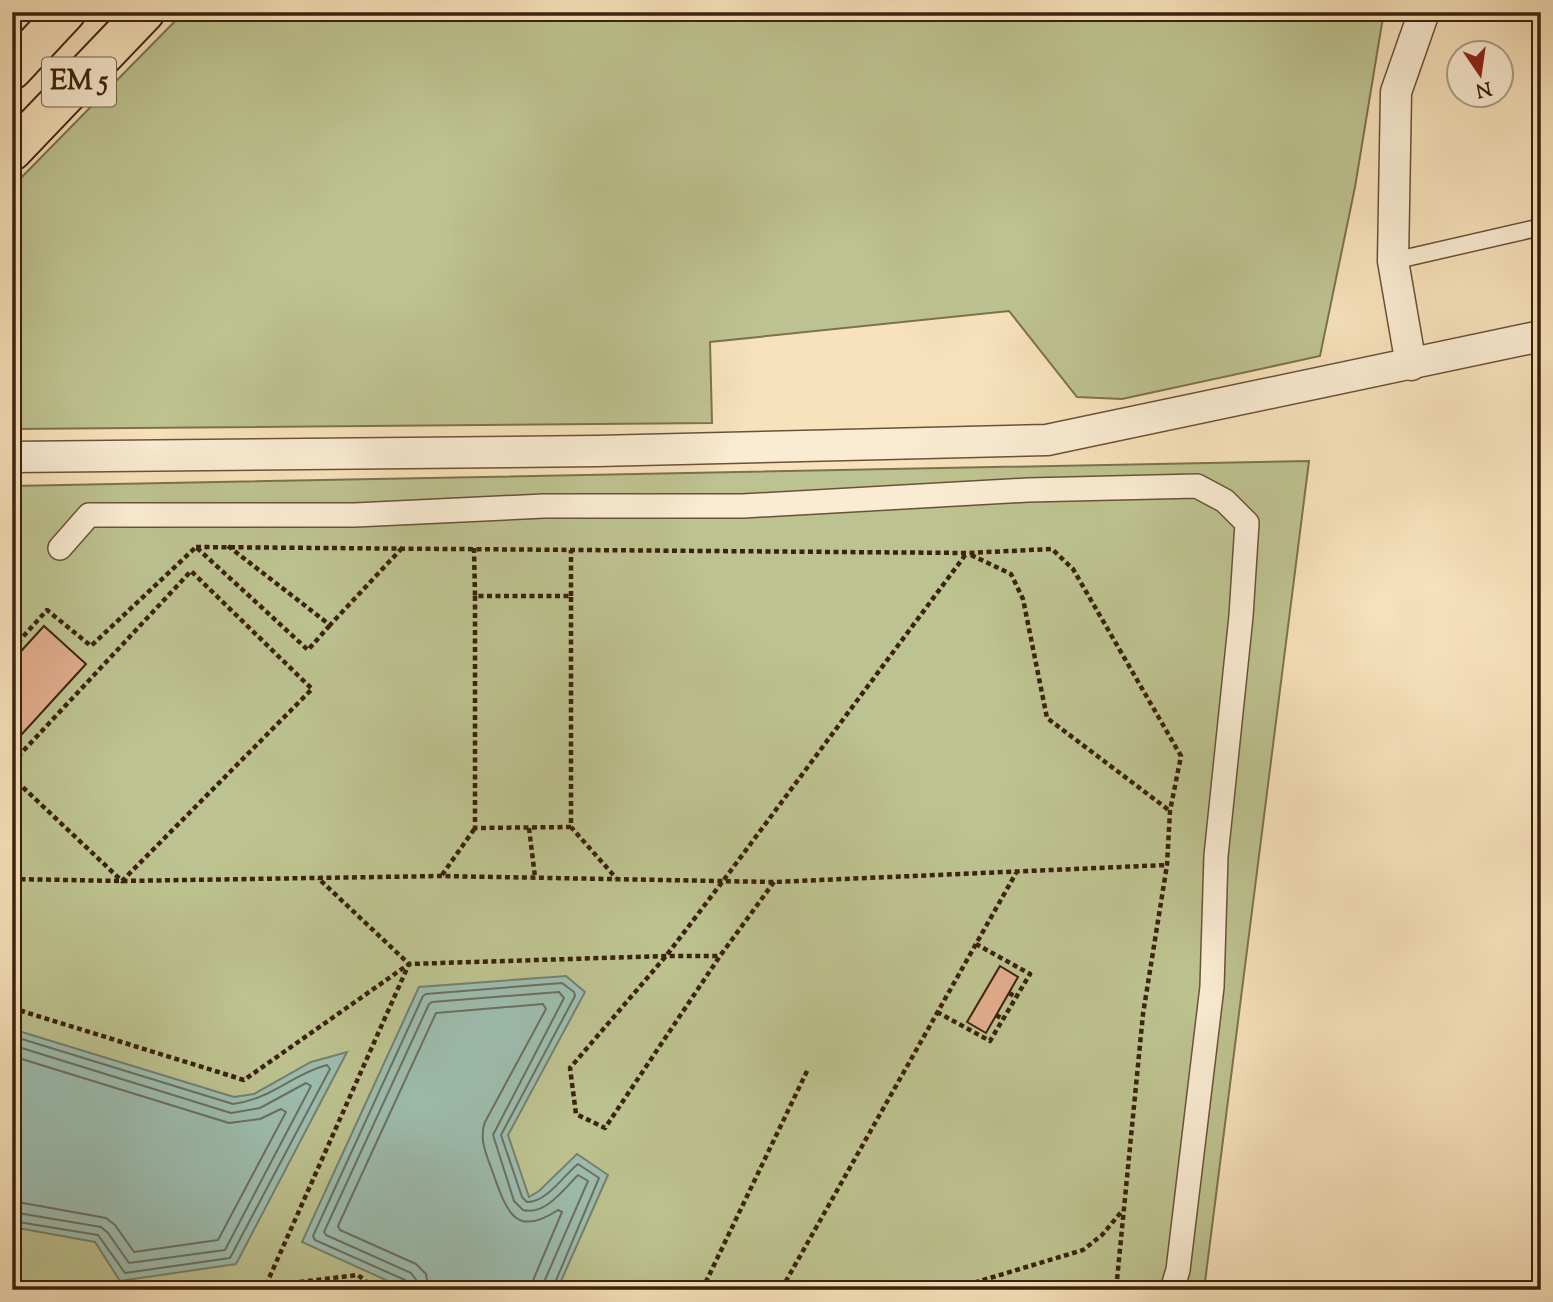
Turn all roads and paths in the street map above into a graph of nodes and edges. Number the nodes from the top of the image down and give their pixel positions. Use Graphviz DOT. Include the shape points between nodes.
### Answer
graph roads {
  1 [pos="66,12"];
  2 [pos="127,12"];
  3 [pos="145,12"];
  4 [pos="1424,12"];
  5 [pos="106,53"];
  6 [pos="12,70"];
  7 [pos="12,151"];
  8 [pos="1541,227"];
  9 [pos="1393,261"];
  10 [pos="1541,336"];
  11 [pos="1410,365"];
  12 [pos="12,457"];
  13 [pos="228,546"];
  14 [pos="196,547"];
  15 [pos="403,547"];
  16 [pos="60,548"];
  17 [pos="474,548"];
  18 [pos="571,550"];
  19 [pos="967,553"];
  20 [pos="475,596"];
  21 [pos="571,596"];
  22 [pos="330,625"];
  23 [pos="12,649"];
  24 [pos="12,763"];
  25 [pos="12,777"];
  26 [pos="1170,811"];
  27 [pos="571,827"];
  28 [pos="475,828"];
  29 [pos="529,828"];
  30 [pos="1167,865"];
  31 [pos="1016,872"];
  32 [pos="442,876"];
  33 [pos="535,877"];
  34 [pos="12,878"];
  35 [pos="318,878"];
  36 [pos="617,879"];
  37 [pos="122,881"];
  38 [pos="723,881"];
  39 [pos="774,882"];
  40 [pos="976,944"];
  41 [pos="666,956"];
  42 [pos="720,956"];
  43 [pos="409,964"];
  44 [pos="1009,993"];
  45 [pos="1016,997"];
  46 [pos="12,1009"];
  47 [pos="937,1012"];
  48 [pos="996,1015"];
  49 [pos="1003,1019"];
  50 [pos="808,1069"];
  51 [pos="1123,1211"];
  52 [pos="786,1281"];
  53 [pos="265,1285"];
  54 [pos="232,1290"];
  55 [pos="376,1290"];
  56 [pos="702,1290"];
  57 [pos="781,1290"];
  58 [pos="788,1290"];
  59 [pos="950,1290"];
  60 [pos="1116,1290"];
  61 [pos="1172,1290"];
  1 -- 6 [label="main road, EM 5"];
  2 -- 5 [label="main road"];
  3 -- 5 [label="main road, EM 5"];
  4 -- 9 [label="street" via="1395,92"];
  5 -- 7 [label="main road, EM 5"];
  8 -- 9 [label="lane"];
  9 -- 11 [label="street"];
  10 -- 11 [label="street"];
  11 -- 12 [label="street" via="1047,440 597,452"];
  13 -- 14 [label="path"];
  13 -- 15 [label="path"];
  13 -- 22 [label="path"];
  14 -- 22 [label="path" via="309,650"];
  14 -- 23 [label="path" via="91,646 47,610"];
  15 -- 17 [label="path"];
  15 -- 22 [label="path"];
  16 -- 61 [label="street" via="89,515 743,506 1197,486 1225,501 1247,523 1241,616 1216,856 1212,987"];
  17 -- 18 [label="path"];
  17 -- 20 [label="path"];
  18 -- 19 [label="path"];
  18 -- 21 [label="path"];
  19 -- 26 [label="path" via="1011,574 1023,599 1047,718"];
  19 -- 26 [label="path" via="1052,549 1073,569 1181,756"];
  19 -- 38 [label="path"];
  20 -- 21 [label="path"];
  20 -- 28 [label="path"];
  21 -- 27 [label="path"];
  24 -- 37 [label="path" via="191,571 312,689"];
  25 -- 37 [label="path"];
  26 -- 30 [label="path"];
  27 -- 29 [label="path"];
  27 -- 36 [label="path"];
  28 -- 29 [label="path"];
  28 -- 32 [label="path"];
  29 -- 33 [label="path"];
  30 -- 31 [label="path"];
  30 -- 51 [label="path" via="1143,1014"];
  31 -- 39 [label="path"];
  31 -- 40 [label="path"];
  32 -- 33 [label="path"];
  32 -- 35 [label="path"];
  33 -- 36 [label="path"];
  34 -- 37 [label="path"];
  35 -- 37 [label="path"];
  35 -- 43 [label="path"];
  36 -- 38 [label="path"];
  38 -- 39 [label="path"];
  38 -- 41 [label="path"];
  39 -- 42 [label="path"];
  40 -- 45 [label="path" via="1030,974"];
  40 -- 47 [label="path"];
  41 -- 42 [label="path"];
  41 -- 42 [label="path" via="570,1068 576,1114 605,1128"];
  41 -- 43 [label="path"];
  43 -- 46 [label="path" via="244,1080"];
  43 -- 53 [label="path"];
  44 -- 45 [label="path"];
  45 -- 49 [label="path"];
  47 -- 49 [label="path" via="990,1041"];
  47 -- 52 [label="path"];
  48 -- 49 [label="path"];
  50 -- 56 [label="path"];
  51 -- 59 [label="path" via="1083,1250"];
  51 -- 60 [label="path"];
  52 -- 57 [label="path"];
  52 -- 58 [label="path"];
  53 -- 54 [label="path"];
  53 -- 55 [label="path" via="358,1275"];
}
